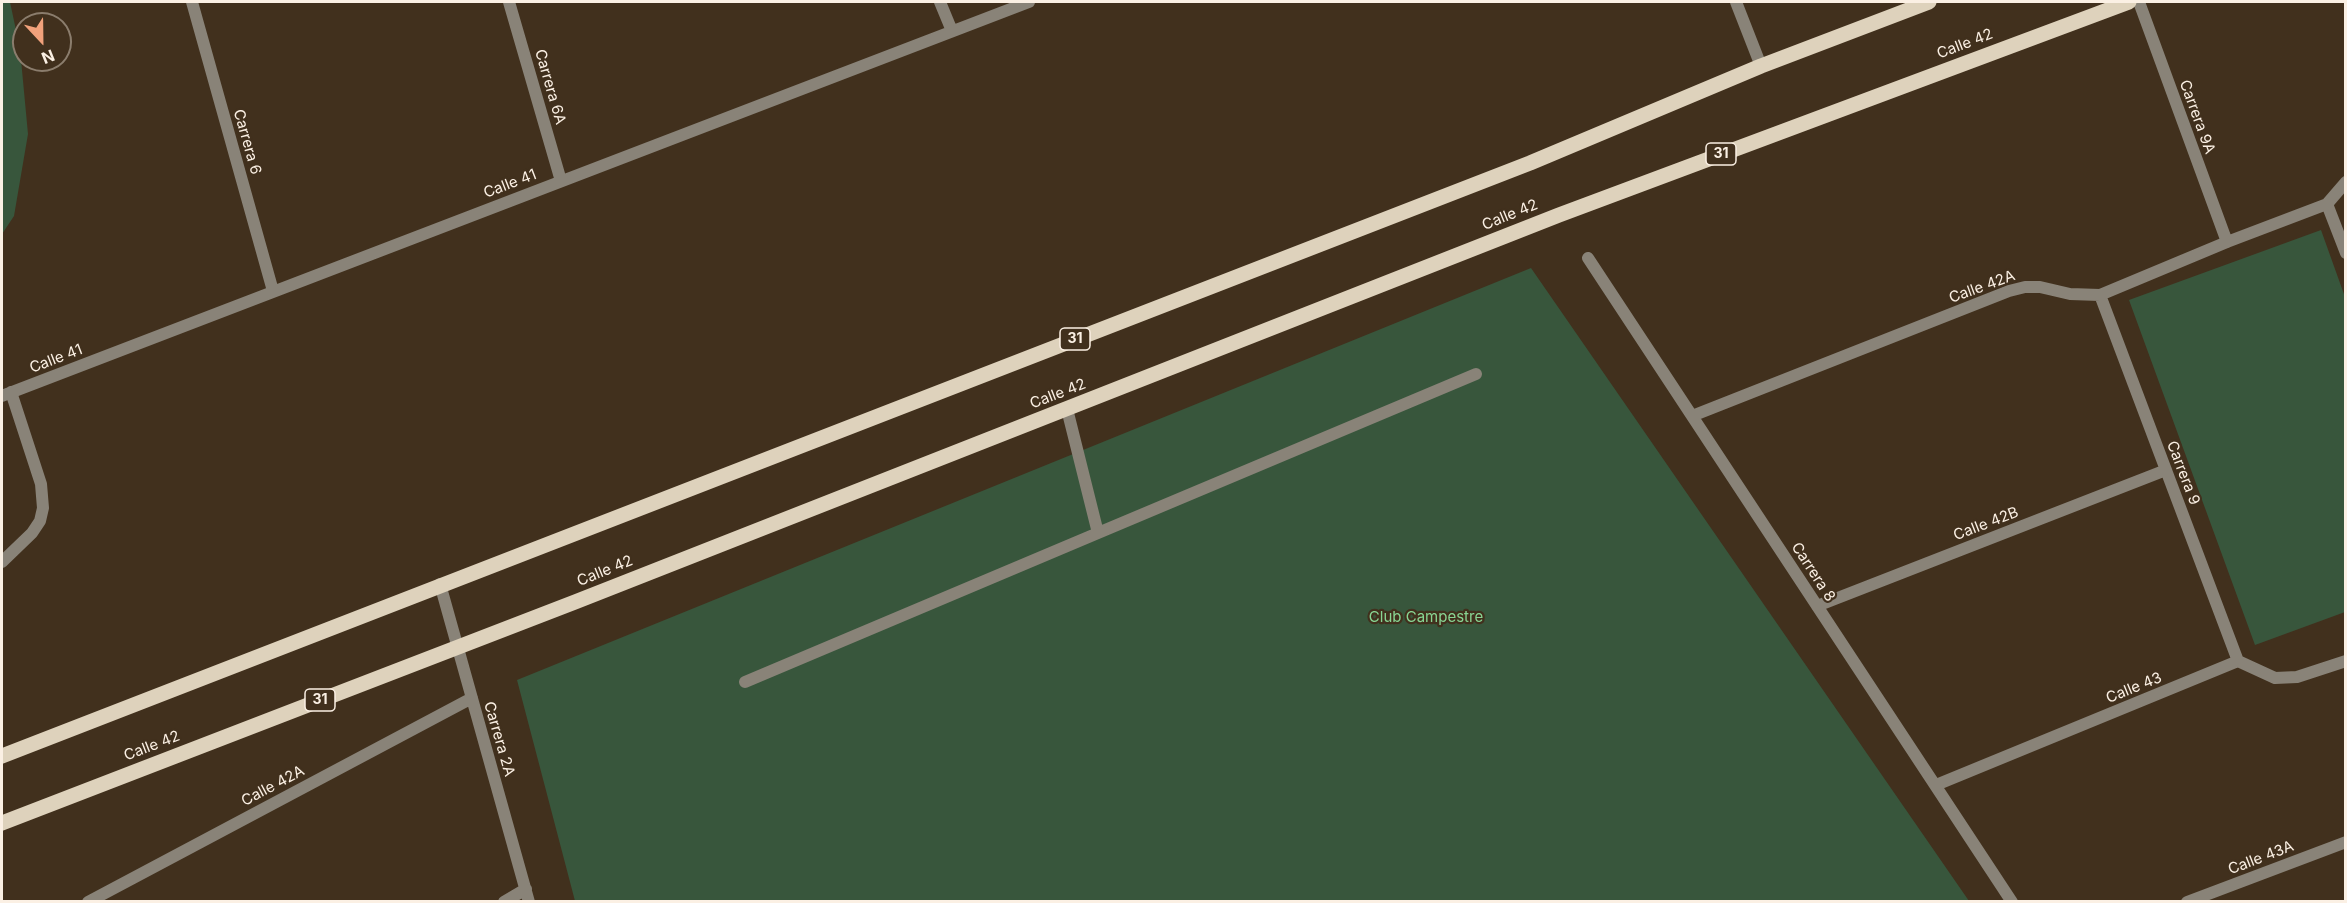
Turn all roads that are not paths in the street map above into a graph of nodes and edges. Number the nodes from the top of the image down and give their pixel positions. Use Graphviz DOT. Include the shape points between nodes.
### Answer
graph roads {
  1 [pos="192,2"];
  2 [pos="509,2"];
  3 [pos="940,2"];
  4 [pos="1029,2"];
  5 [pos="1736,2"];
  6 [pos="1929,2"];
  7 [pos="2129,2"];
  8 [pos="2139,2"];
  9 [pos="952,31"];
  10 [pos="1761,66"];
  11 [pos="561,181"];
  12 [pos="2346,182"];
  13 [pos="2327,204"];
  14 [pos="2227,242"];
  15 [pos="2346,253"];
  16 [pos="1588,258"];
  17 [pos="273,291"];
  18 [pos="2100,295"];
  19 [pos="1476,374"];
  20 [pos="6,394"];
  21 [pos="1067,409"];
  22 [pos="1692,416"];
  23 [pos="2166,470"];
  24 [pos="1098,533"];
  25 [pos="2,562"];
  26 [pos="440,584"];
  27 [pos="1817,606"];
  28 [pos="458,647"];
  29 [pos="2238,661"];
  30 [pos="2346,661"];
  31 [pos="746,682"];
  32 [pos="472,698"];
  33 [pos="2,756"];
  34 [pos="1936,785"];
  35 [pos="2,823"];
  36 [pos="2346,842"];
  37 [pos="528,895"];
  38 [pos="88,902"];
  39 [pos="504,902"];
  40 [pos="2012,902"];
  41 [pos="2187,902"];
  1 -- 17 [label="street, Carrera 6"];
  2 -- 11 [label="street, Carrera 6A"];
  3 -- 9 [label="street"];
  4 -- 9 [label="street, Calle 41"];
  5 -- 10 [label="street"];
  6 -- 10 [label="main road, 31"];
  7 -- 21 [label="main road, Calle 42 / 31" via="1560,215"];
  8 -- 14 [label="street, Carrera 9A"];
  9 -- 11 [label="street, Calle 41"];
  10 -- 26 [label="main road, 31" via="1530,163"];
  11 -- 17 [label="street, Calle 41"];
  12 -- 13 [label="street, Calle 42A"];
  13 -- 14 [label="street, Calle 42A"];
  13 -- 15 [label="street"];
  14 -- 18 [label="street, Calle 42A"];
  16 -- 22 [label="street, Carrera 8"];
  17 -- 20 [label="street, Calle 41"];
  18 -- 22 [label="street, Calle 42A" via="2040,287 2008,291"];
  18 -- 23 [label="street, Carrera 9"];
  19 -- 24 [label="street"];
  20 -- 25 [label="street" via="41,484 43,508 33,533"];
  21 -- 24 [label="street"];
  21 -- 28 [label="main road, Calle 42 / 31"];
  22 -- 27 [label="street, Carrera 8"];
  23 -- 27 [label="street, Calle 42B"];
  23 -- 29 [label="street, Carrera 9"];
  24 -- 31 [label="street"];
  26 -- 28 [label="street, Carrera 2A"];
  26 -- 33 [label="main road, 31"];
  27 -- 34 [label="street, Carrera 8"];
  28 -- 32 [label="street, Carrera 2A"];
  28 -- 35 [label="main road, Calle 42 / 31"];
  29 -- 30 [label="street" via="2275,678 2297,677"];
  29 -- 34 [label="street, Calle 43"];
  32 -- 37 [label="street, Carrera 2A"];
  32 -- 38 [label="street, Calle 42A"];
  34 -- 40 [label="street, Carrera 8"];
  36 -- 41 [label="street, Calle 43A"];
  37 -- 39 [label="street"];
}
